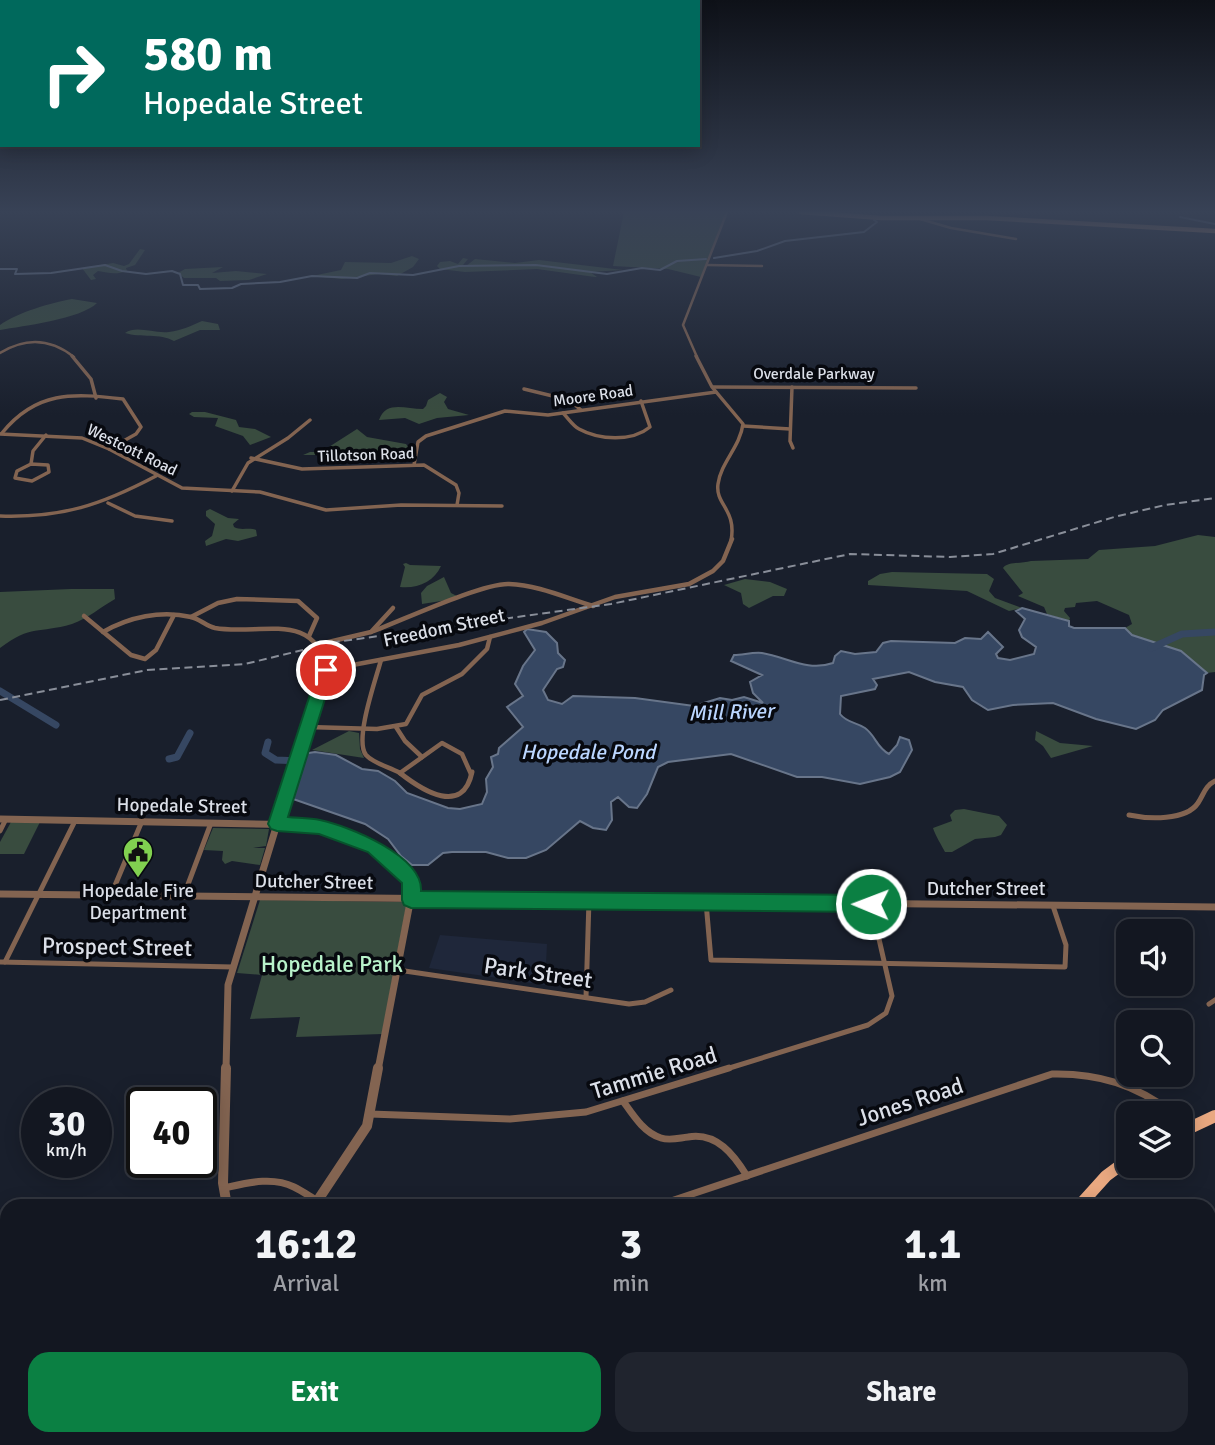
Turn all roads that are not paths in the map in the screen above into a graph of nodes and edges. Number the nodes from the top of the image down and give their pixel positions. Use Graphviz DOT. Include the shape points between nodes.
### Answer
graph roads {
  1 [pos="701,279"];
  2 [pos="0,353"];
  3 [pos="712,387"];
  4 [pos="792,387"];
  5 [pos="916,388"];
  6 [pos="524,389"];
  7 [pos="716,392"];
  8 [pos="96,398"];
  9 [pos="641,401"];
  10 [pos="581,410"];
  11 [pos="563,413"];
  12 [pos="310,420"];
  13 [pos="743,426"];
  14 [pos="790,429"];
  15 [pos="1,434"];
  16 [pos="47,434"];
  17 [pos="793,448"];
  18 [pos="109,449"];
  19 [pos="251,458"];
  20 [pos="31,464"];
  21 [pos="414,465"];
  22 [pos="156,475"];
  23 [pos="232,491"];
  24 [pos="107,502"];
  25 [pos="457,505"];
  26 [pos="502,506"];
  27 [pos="0,516"];
  28 [pos="172,521"];
  29 [pos="594,606"];
  30 [pos="393,608"];
  31 [pos="174,615"];
  32 [pos="84,616"];
  33 [pos="191,617"];
  34 [pos="103,632"];
  35 [pos="371,632"];
  36 [pos="309,636"];
  37 [pos="490,637"];
  38 [pos="320,644"];
  39 [pos="381,659"];
  40 [pos="326,670"];
  41 [pos="308,727"];
  42 [pos="396,727"];
  43 [pos="364,729"];
  44 [pos="422,757"];
  45 [pos="400,773"];
  46 [pos="1215,781"];
  47 [pos="1129,815"];
  48 [pos="3,819"];
  49 [pos="76,820"];
  50 [pos="142,821"];
  51 [pos="211,822"];
  52 [pos="277,824"];
  53 [pos="0,831"];
  54 [pos="0,894"];
  55 [pos="38,894"];
  56 [pos="111,895"];
  57 [pos="184,895"];
  58 [pos="254,896"];
  59 [pos="411,900"];
  60 [pos="589,900"];
  61 [pos="706,902"];
  62 [pos="871,904"];
  63 [pos="1053,905"];
  64 [pos="1215,907"];
  65 [pos="3,962"];
  66 [pos="884,964"];
  67 [pos="233,967"];
  68 [pos="398,970"];
  69 [pos="671,990"];
  70 [pos="586,998"];
  71 [pos="1215,1000"];
  72 [pos="1209,1004"];
  73 [pos="623,1101"];
  74 [pos="1156,1101"];
  75 [pos="370,1114"];
  76 [pos="1215,1116"];
  77 [pos="1193,1124"];
  78 [pos="1116,1169"];
  79 [pos="747,1176"];
  80 [pos="224,1188"];
  81 [pos="226,1199"];
  82 [pos="310,1199"];
  83 [pos="319,1199"];
  84 [pos="677,1199"];
  85 [pos="1085,1199"];
  1 -- 3 [label="street" via="683,325"];
  2 -- 8 [label="street" via="26,342 49,344 81,364 93,381"];
  3 -- 4 [label="street, Overdale Parkway"];
  3 -- 7 [label="street"];
  4 -- 5 [label="street, Overdale Parkway"];
  4 -- 14 [label="street"];
  6 -- 10 [label="street" via="569,400"];
  7 -- 9 [label="street, Moore Road"];
  7 -- 13 [label="street"];
  8 -- 15 [label="street" via="32,406"];
  8 -- 18 [label="street" via="124,400 141,425 136,434"];
  9 -- 10 [label="street, Moore Road"];
  9 -- 11 [label="street" via="650,427 632,437 577,429"];
  10 -- 11 [label="street, Moore Road"];
  11 -- 21 [label="street, Moore Road" via="505,411 433,432 418,442"];
  12 -- 19 [label="street"];
  13 -- 14 [label="street"];
  13 -- 29 [label="street, Freedom Street" via="717,488 732,524 731,544 722,562 688,583 618,596"];
  14 -- 17 [label="street"];
  15 -- 16 [label="street, Westcott Road"];
  16 -- 18 [label="street, Westcott Road" via="82,438"];
  16 -- 20 [label="street" via="32,452"];
  18 -- 22 [label="street, Westcott Road"];
  19 -- 21 [label="street, Tillotson Road" via="302,469"];
  19 -- 23 [label="street"];
  20 -- 20 [label="street" via="46,464 50,470 32,481 15,478 17,471"];
  21 -- 25 [label="street, Tillotson Road" via="432,468 456,485"];
  22 -- 23 [label="street, Westcott Road" via="187,489"];
  22 -- 24 [label="street"];
  23 -- 25 [label="street, Westcott Road" via="260,492 326,510"];
  24 -- 27 [label="street" via="47,517"];
  24 -- 28 [label="street" via="135,516"];
  25 -- 26 [label="street, Westcott Road"];
  29 -- 35 [label="street" via="507,584"];
  29 -- 37 [label="street, Freedom Street"];
  30 -- 35 [label="street"];
  31 -- 33 [label="street"];
  31 -- 34 [label="street" via="131,619"];
  31 -- 34 [label="street" via="156,650 146,659 131,656"];
  32 -- 34 [label="street"];
  33 -- 36 [label="street" via="214,628 265,628"];
  33 -- 36 [label="street" via="231,599 298,601 317,618"];
  35 -- 38 [label="street"];
  36 -- 38 [label="street"];
  37 -- 39 [label="street, Freedom Street"];
  37 -- 42 [label="street" via="487,649 462,674 422,695 408,722"];
  38 -- 40 [label="street"];
  39 -- 40 [label="street, Freedom Street"];
  39 -- 43 [label="street"];
  40 -- 41 [label="street"];
  41 -- 43 [label="street"];
  41 -- 52 [label="street"];
  42 -- 43 [label="street"];
  42 -- 44 [label="street"];
  43 -- 45 [label="street" via="361,744 366,755"];
  44 -- 45 [label="street"];
  44 -- 45 [label="street" via="440,743 454,748 471,767 469,785 457,796 438,796"];
  46 -- 47 [label="street" via="1206,786 1191,810 1154,818"];
  48 -- 49 [label="street, Hopedale Street"];
  48 -- 53 [label="street"];
  49 -- 50 [label="street, Hopedale Street"];
  49 -- 55 [label="street"];
  50 -- 51 [label="street, Hopedale Street"];
  50 -- 56 [label="street"];
  51 -- 52 [label="street, Hopedale Street"];
  51 -- 57 [label="street"];
  52 -- 58 [label="street"];
  52 -- 59 [label="street, Hopedale Street" via="320,827 374,847 410,878"];
  54 -- 55 [label="street, Dutcher Street"];
  55 -- 56 [label="street, Dutcher Street"];
  55 -- 65 [label="street"];
  56 -- 57 [label="street, Dutcher Street"];
  57 -- 58 [label="street, Dutcher Street"];
  58 -- 59 [label="street, Dutcher Street"];
  58 -- 67 [label="street"];
  59 -- 60 [label="street, Dutcher Street"];
  59 -- 68 [label="street"];
  60 -- 61 [label="street, Dutcher Street"];
  60 -- 70 [label="street"];
  61 -- 62 [label="street, Dutcher Street"];
  61 -- 66 [label="street" via="712,960"];
  62 -- 63 [label="street, Dutcher Street"];
  62 -- 66 [label="street"];
  63 -- 64 [label="street, Dutcher Street"];
  63 -- 66 [label="street" via="1065,942 1065,967"];
  65 -- 67 [label="street, Prospect Street"];
  66 -- 73 [label="street, Tammie Road" via="892,999 886,1013 874,1022"];
  67 -- 80 [label="street" via="226,1002"];
  68 -- 70 [label="street, Park Street"];
  68 -- 75 [label="street"];
  69 -- 70 [label="street, Park Street" via="637,1004"];
  71 -- 72 [label="street"];
  73 -- 75 [label="street, Tammie Road" via="577,1114 523,1119"];
  73 -- 79 [label="street" via="657,1136 672,1140 698,1136 720,1143"];
  74 -- 79 [label="street, Jones Road" via="1124,1083 1083,1073 1052,1074"];
  75 -- 83 [label="street" via="361,1139"];
  76 -- 77 [label="main road"];
  78 -- 85 [label="main road"];
  79 -- 84 [label="street, Jones Road"];
  80 -- 81 [label="street"];
  80 -- 82 [label="street" via="275,1181"];
}
